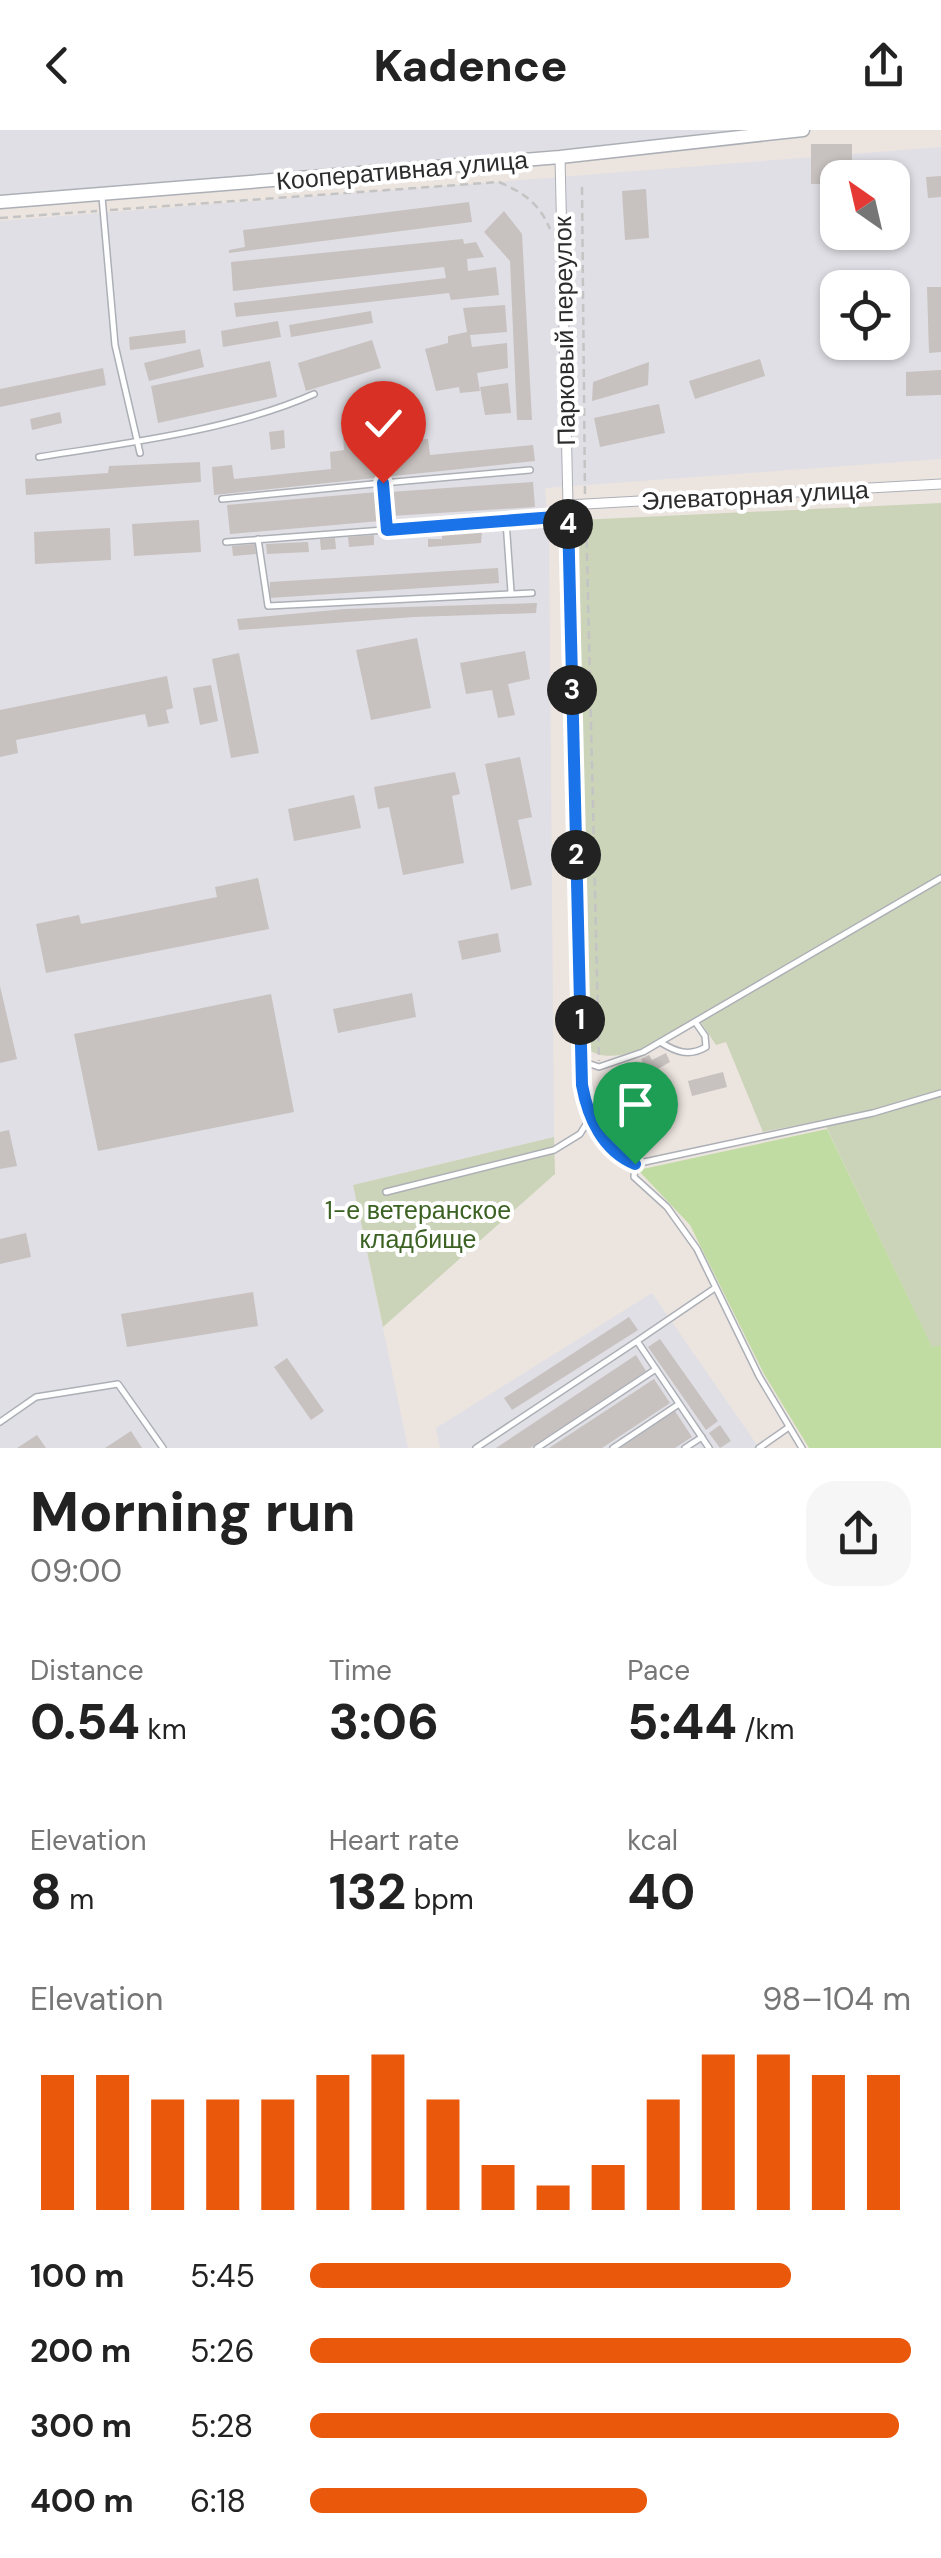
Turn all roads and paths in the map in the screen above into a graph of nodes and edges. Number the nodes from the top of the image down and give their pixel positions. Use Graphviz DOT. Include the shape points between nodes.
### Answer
graph roads {
  1 [pos="803,130"];
  2 [pos="560,157"];
  3 [pos="582,187"];
  4 [pos="101,194"];
  5 [pos="0,202"];
  6 [pos="103,211"];
  7 [pos="0,218"];
  8 [pos="582,232"];
  9 [pos="562,234"];
  10 [pos="314,394"];
  11 [pos="137,441"];
  12 [pos="140,453"];
  13 [pos="39,456"];
  14 [pos="530,470"];
  15 [pos="383,483"];
  16 [pos="941,484"];
  17 [pos="222,499"];
  18 [pos="586,504"];
  19 [pos="568,511"];
  20 [pos="506,521"];
  21 [pos="387,530"];
  22 [pos="258,540"];
  23 [pos="226,542"];
  24 [pos="532,593"];
  25 [pos="512,594"];
  26 [pos="941,878"];
  27 [pos="696,1023"];
  28 [pos="660,1042"];
  29 [pos="581,1061"];
  30 [pos="599,1067"];
  31 [pos="941,1093"];
  32 [pos="590,1118"];
  33 [pos="635,1164"];
  34 [pos="386,1192"];
  35 [pos="715,1288"];
  36 [pos="637,1341"];
  37 [pos="656,1370"];
  38 [pos="680,1404"];
  39 [pos="0,1422"];
  40 [pos="790,1427"];
  41 [pos="702,1437"];
  42 [pos="163,1448"];
  43 [pos="476,1448"];
  44 [pos="537,1448"];
  45 [pos="612,1448"];
  46 [pos="686,1448"];
  47 [pos="709,1448"];
  48 [pos="758,1448"];
  49 [pos="802,1448"];
  1 -- 2 [label="main road, Кооперативная улица"];
  2 -- 4 [label="main road, Кооперативная улица"];
  2 -- 9 [label="street, Парковый переулок"];
  3 -- 8 [label="path"];
  4 -- 5 [label="main road, Кооперативная улица"];
  4 -- 6 [label="lane"];
  6 -- 7 [label="path"];
  6 -- 9 [label="path" via="498,182 527,194 553,235"];
  6 -- 11 [label="lane" via="115,345"];
  8 -- 9 [label="path"];
  8 -- 18 [label="path"];
  9 -- 19 [label="street, Парковый переулок"];
  10 -- 11 [label="lane" via="282,408"];
  11 -- 12 [label="lane"];
  11 -- 13 [label="lane"];
  14 -- 15 [label="lane"];
  15 -- 17 [label="lane"];
  15 -- 21 [label="lane"];
  16 -- 18 [label="street, Элеваторная улица"];
  18 -- 19 [label="street, Элеваторная улица"];
  18 -- 30 [label="path"];
  19 -- 20 [label="lane"];
  19 -- 29 [label="lane"];
  20 -- 21 [label="lane"];
  20 -- 25 [label="lane"];
  21 -- 22 [label="lane"];
  22 -- 23 [label="lane"];
  22 -- 25 [label="lane" via="268,606"];
  24 -- 25 [label="lane"];
  26 -- 27 [label="lane"];
  27 -- 28 [label="lane"];
  27 -- 28 [label="lane" via="706,1047 696,1053 674,1052"];
  28 -- 30 [label="lane"];
  29 -- 30 [label="lane"];
  29 -- 32 [label="lane"];
  31 -- 33 [label="lane"];
  32 -- 33 [label="lane" via="608,1145"];
  32 -- 34 [label="lane" via="580,1134 554,1150"];
  33 -- 35 [label="lane" via="634,1177 683,1226"];
  35 -- 36 [label="lane"];
  35 -- 40 [label="lane"];
  36 -- 37 [label="lane"];
  36 -- 43 [label="lane"];
  37 -- 38 [label="lane"];
  37 -- 44 [label="lane"];
  38 -- 41 [label="lane"];
  38 -- 45 [label="lane"];
  39 -- 42 [label="lane" via="36,1396 118,1384"];
  40 -- 48 [label="lane"];
  40 -- 49 [label="lane"];
  41 -- 46 [label="lane"];
  41 -- 47 [label="lane"];
}
